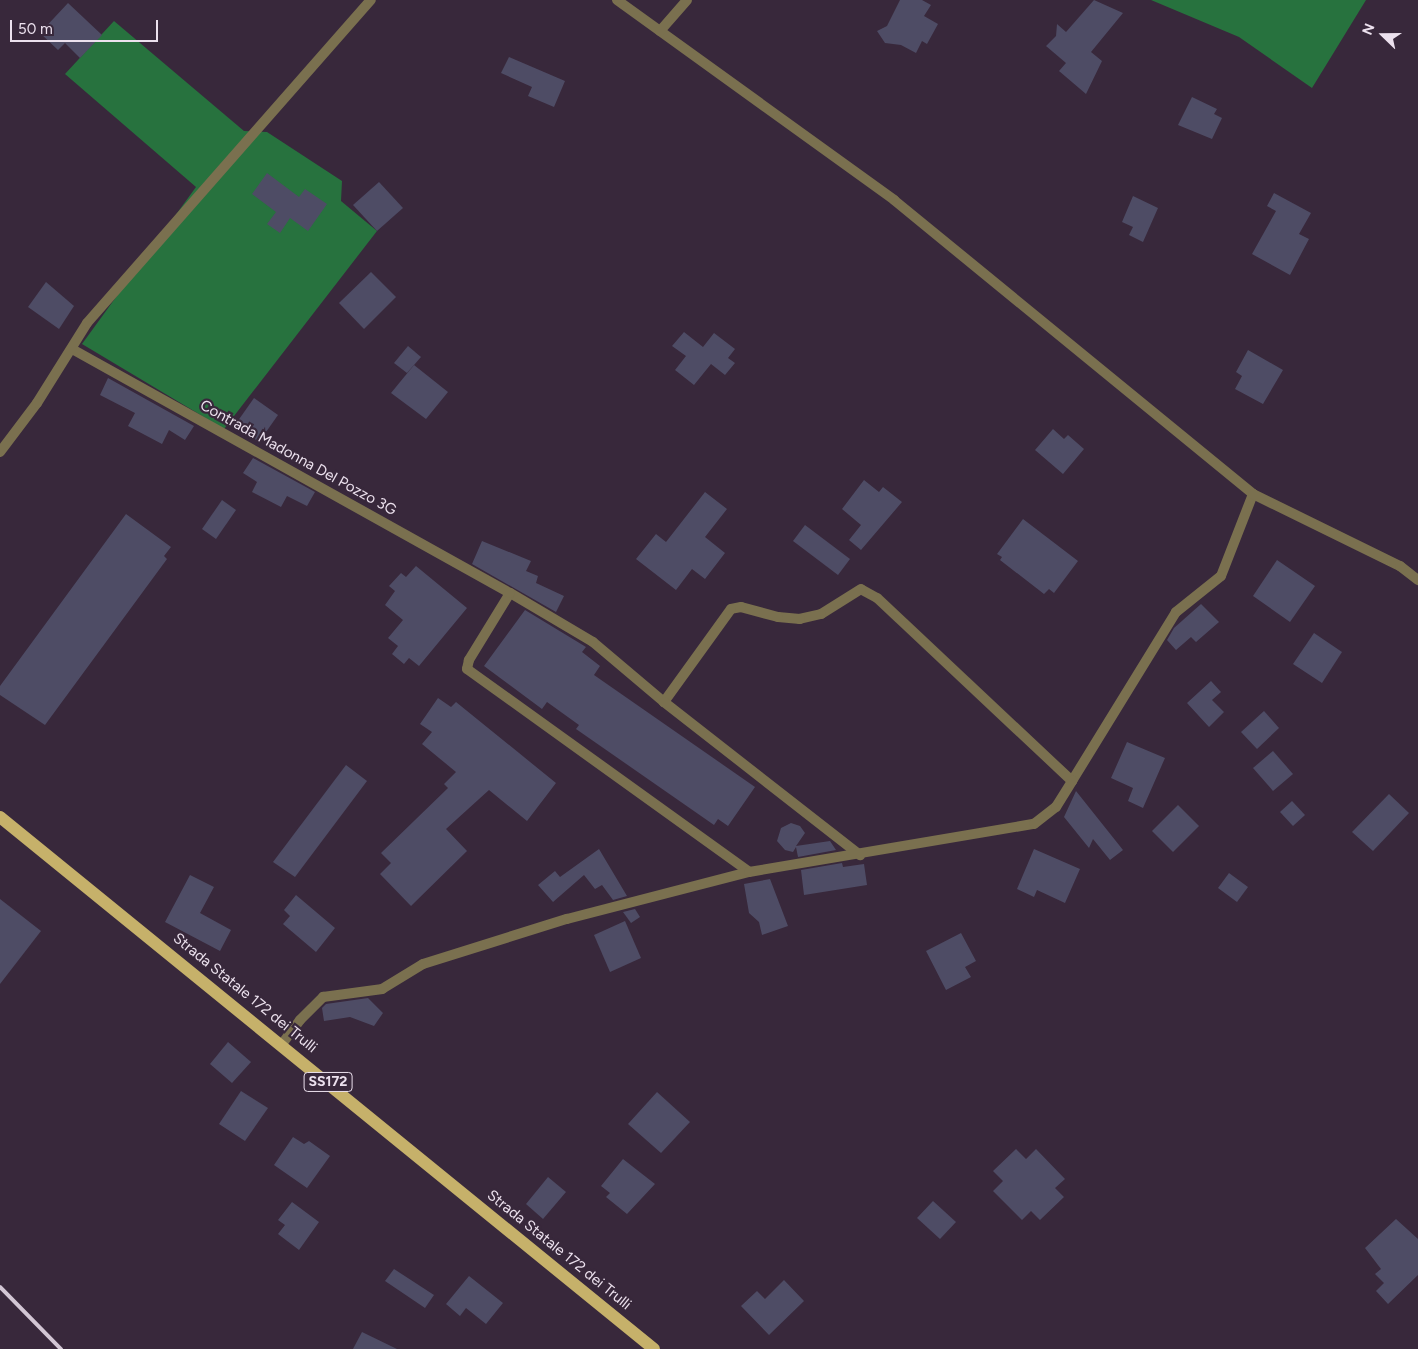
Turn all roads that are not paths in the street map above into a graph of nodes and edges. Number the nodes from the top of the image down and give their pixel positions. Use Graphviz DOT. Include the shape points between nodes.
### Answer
graph roads {
  1 [pos="370,0"];
  2 [pos="617,0"];
  3 [pos="687,0"];
  4 [pos="660,31"];
  5 [pos="72,349"];
  6 [pos="0,452"];
  7 [pos="1253,494"];
  8 [pos="1418,580"];
  9 [pos="510,593"];
  10 [pos="664,702"];
  11 [pos="1072,781"];
  12 [pos="0,816"];
  13 [pos="860,855"];
  14 [pos="749,872"];
  15 [pos="282,1044"];
  16 [pos="654,1349"];
  1 -- 5 [label="street" via="87,323"];
  2 -- 4 [label="street"];
  3 -- 4 [label="street"];
  4 -- 7 [label="street" via="894,200"];
  5 -- 6 [label="street"];
  5 -- 9 [label="street, Contrada Madonna Del Pozzo 3G"];
  7 -- 8 [label="street" via="1400,566"];
  7 -- 11 [label="street" via="1221,576 1176,612"];
  9 -- 10 [label="street, Contrada Madonna Del Pozzo 3G" via="593,642"];
  9 -- 14 [label="street" via="467,668"];
  10 -- 11 [label="street" via="731,609 741,606 778,617 800,619 821,614 861,589 877,598"];
  10 -- 13 [label="street, Contrada Madonna Del Pozzo 3G"];
  11 -- 13 [label="street" via="1056,807 1034,824"];
  12 -- 15 [label="main road, Strada Statale 172 dei Trulli / SS172"];
  13 -- 14 [label="street"];
  14 -- 15 [label="street" via="567,919 423,964 382,989 323,997"];
  15 -- 16 [label="main road, Strada Statale 172 dei Trulli / SS172"];
}
